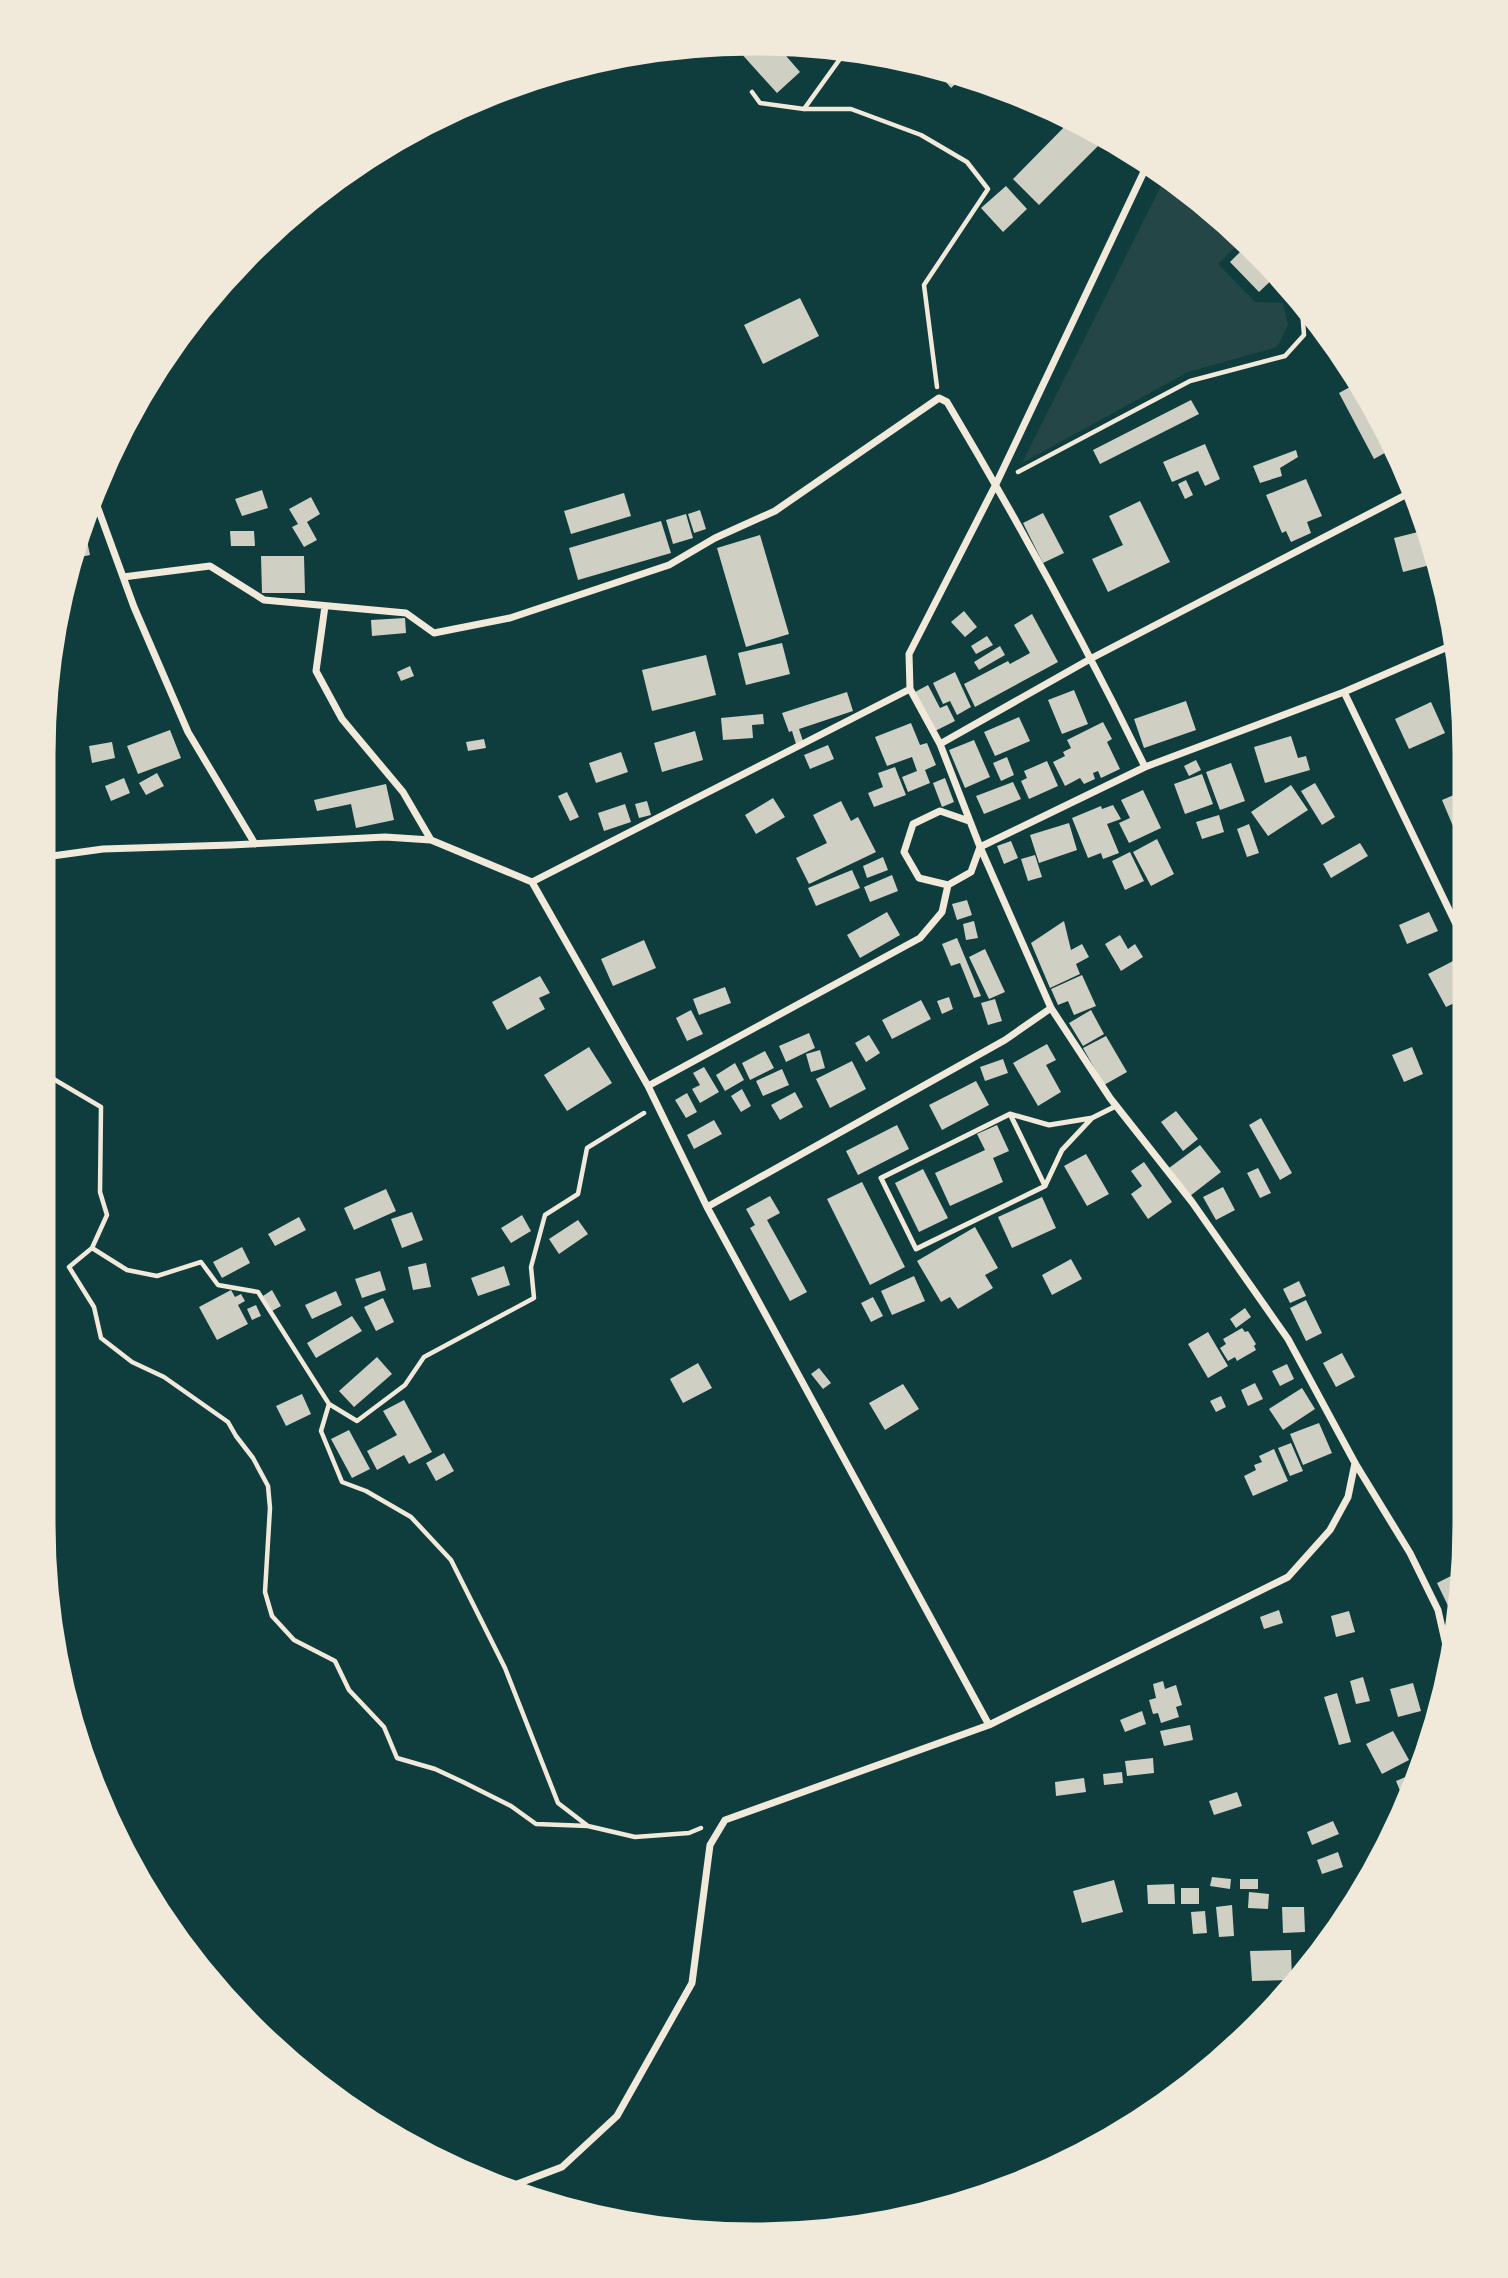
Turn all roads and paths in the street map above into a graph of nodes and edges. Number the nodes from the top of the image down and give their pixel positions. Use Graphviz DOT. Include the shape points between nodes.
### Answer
graph roads {
  1 [pos="842,57"];
  2 [pos="752,92"];
  3 [pos="804,109"];
  4 [pos="1145,169"];
  5 [pos="1302,314"];
  6 [pos="939,398"];
  7 [pos="996,484"];
  8 [pos="1407,494"];
  9 [pos="97,505"];
  10 [pos="123,577"];
  11 [pos="325,606"];
  12 [pos="1449,647"];
  13 [pos="1092,658"];
  14 [pos="910,689"];
  15 [pos="1343,692"];
  16 [pos="940,744"];
  17 [pos="1145,767"];
  18 [pos="969,821"];
  19 [pos="431,841"];
  20 [pos="255,844"];
  21 [pos="980,847"];
  22 [pos="51,856"];
  23 [pos="531,882"];
  24 [pos="948,886"];
  25 [pos="1457,926"];
  26 [pos="1051,1008"];
  27 [pos="51,1078"];
  28 [pos="648,1086"];
  29 [pos="657,1105"];
  30 [pos="1116,1106"];
  31 [pos="1010,1114"];
  32 [pos="1092,1118"];
  33 [pos="1045,1186"];
  34 [pos="707,1207"];
  35 [pos="92,1248"];
  36 [pos="329,1404"];
  37 [pos="1355,1463"];
  38 [pos="1446,1647"];
  39 [pos="989,1726"];
  40 [pos="725,1820"];
  41 [pos="588,1826"];
  42 [pos="515,2185"];
  1 -- 3 [label="path"];
  2 -- 3 [label="path" via="760,103"];
  3 -- 6 [label="path" via="851,109 921,135 967,162 988,189 923,285"];
  4 -- 7 [label="street"];
  5 -- 7 [label="path" via="1304,335 1284,356 1189,381"];
  6 -- 7 [label="street" via="947,402"];
  6 -- 11 [label="street" via="775,511 669,565 510,618 434,633 406,613"];
  7 -- 13 [label="street"];
  7 -- 14 [label="street" via="909,654"];
  8 -- 13 [label="street"];
  9 -- 10 [label="street"];
  10 -- 11 [label="street" via="211,565 264,600"];
  10 -- 20 [label="street" via="188,732"];
  11 -- 19 [label="street" via="316,671 342,719 403,792"];
  12 -- 15 [label="street"];
  13 -- 16 [label="street"];
  13 -- 17 [label="street"];
  14 -- 16 [label="street"];
  14 -- 23 [label="street"];
  15 -- 17 [label="street"];
  15 -- 25 [label="street"];
  16 -- 18 [label="street"];
  17 -- 21 [label="street"];
  18 -- 21 [label="street"];
  18 -- 24 [label="street" via="940,811 913,824 904,852 919,878"];
  19 -- 20 [label="street" via="385,837"];
  19 -- 23 [label="street"];
  20 -- 22 [label="street" via="103,849"];
  21 -- 24 [label="street" via="971,872"];
  21 -- 26 [label="street"];
  23 -- 28 [label="street"];
  24 -- 28 [label="street" via="942,912 920,938"];
  26 -- 30 [label="street"];
  26 -- 34 [label="street" via="1005,1040"];
  27 -- 35 [label="path" via="101,1107 100,1192 107,1215"];
  28 -- 29 [label="street"];
  29 -- 34 [label="street"];
  29 -- 36 [label="path" via="587,1148 578,1194 545,1215 531,1267 534,1298 424,1357 405,1385 357,1421"];
  30 -- 32 [label="lane"];
  30 -- 37 [label="street" via="1192,1202 1288,1339"];
  31 -- 32 [label="lane" via="1049,1125"];
  31 -- 33 [label="lane"];
  31 -- 33 [label="lane" via="881,1178 916,1249"];
  32 -- 33 [label="lane" via="1062,1150"];
  34 -- 39 [label="street"];
  35 -- 36 [label="path" via="127,1270 157,1276 201,1262 218,1285 258,1292"];
  35 -- 41 [label="path" via="69,1267 94,1307 101,1338 228,1422 268,1486 265,1592 272,1616 294,1640 335,1661 349,1690 384,1727 397,1758 463,1782 536,1824"];
  36 -- 41 [label="path" via="321,1432 342,1482 411,1517 451,1560 505,1668 558,1803"];
  37 -- 38 [label="street" via="1410,1553 1438,1610"];
  37 -- 39 [label="street" via="1348,1497 1330,1530 1288,1577"];
  39 -- 40 [label="street"];
  40 -- 41 [label="path" via="689,1833 635,1836"];
  40 -- 42 [label="street" via="710,1845 692,1983 617,2116 562,2167"];
}
